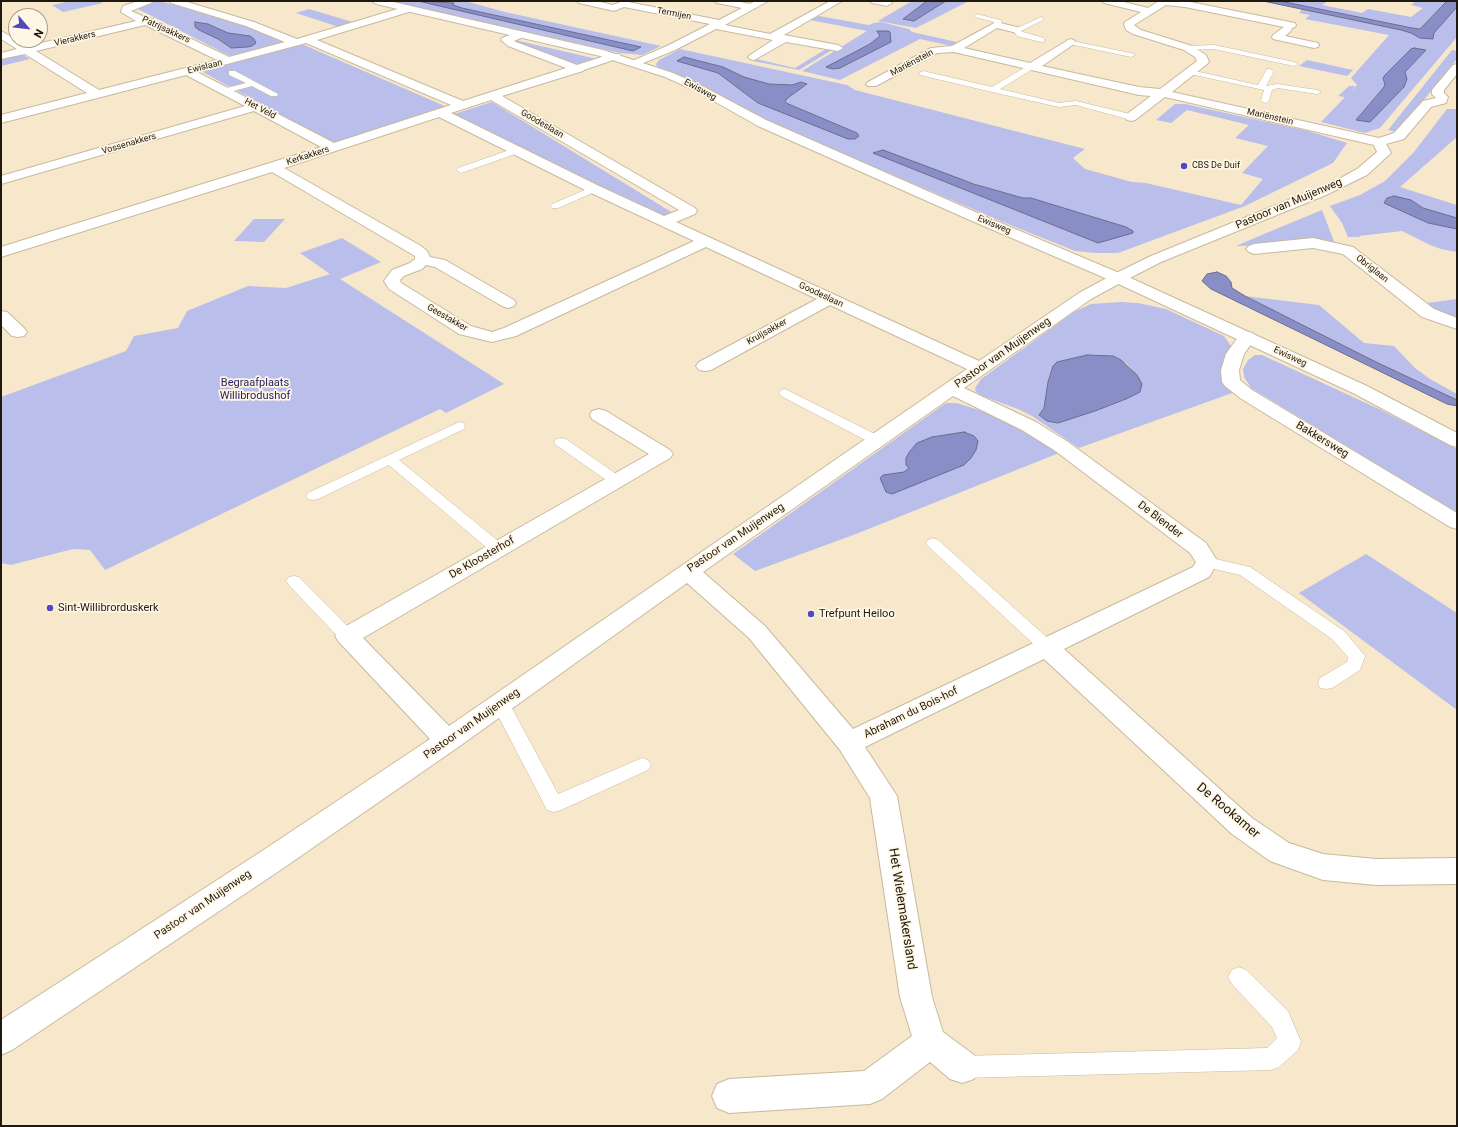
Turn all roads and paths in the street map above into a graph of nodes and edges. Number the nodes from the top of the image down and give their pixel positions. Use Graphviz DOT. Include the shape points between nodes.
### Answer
graph roads {
  1 [pos="148,1"];
  2 [pos="174,1"];
  3 [pos="376,1"];
  4 [pos="582,1"];
  5 [pos="720,1"];
  6 [pos="763,1"];
  7 [pos="837,1"];
  8 [pos="874,1"];
  9 [pos="1106,1"];
  10 [pos="887,3"];
  11 [pos="752,7"];
  12 [pos="408,9"];
  13 [pos="1150,11"];
  14 [pos="977,16"];
  15 [pos="1041,19"];
  16 [pos="149,21"];
  17 [pos="718,25"];
  18 [pos="996,25"];
  19 [pos="1017,30"];
  20 [pos="1,34"];
  21 [pos="522,34"];
  22 [pos="772,37"];
  23 [pos="784,38"];
  24 [pos="1041,40"];
  25 [pos="302,42"];
  26 [pos="1070,42"];
  27 [pos="1314,45"];
  28 [pos="838,48"];
  29 [pos="1188,48"];
  30 [pos="954,49"];
  31 [pos="27,50"];
  32 [pos="1131,55"];
  33 [pos="1,56"];
  34 [pos="615,56"];
  35 [pos="754,57"];
  36 [pos="229,61"];
  37 [pos="636,63"];
  38 [pos="1294,64"];
  39 [pos="1032,67"];
  40 [pos="1457,67"];
  41 [pos="579,69"];
  42 [pos="188,71"];
  43 [pos="1270,71"];
  44 [pos="1190,72"];
  45 [pos="232,73"];
  46 [pos="923,73"];
  47 [pos="252,83"];
  48 [pos="872,84"];
  49 [pos="1264,88"];
  50 [pos="992,90"];
  51 [pos="226,91"];
  52 [pos="1317,92"];
  53 [pos="1162,93"];
  54 [pos="97,94"];
  55 [pos="274,94"];
  56 [pos="493,96"];
  57 [pos="1264,101"];
  58 [pos="463,106"];
  59 [pos="256,107"];
  60 [pos="441,113"];
  61 [pos="1131,116"];
  62 [pos="1,119"];
  63 [pos="1379,142"];
  64 [pos="333,148"];
  65 [pos="515,151"];
  66 [pos="273,167"];
  67 [pos="461,170"];
  68 [pos="1,180"];
  69 [pos="594,189"];
  70 [pos="555,206"];
  71 [pos="664,221"];
  72 [pos="706,241"];
  73 [pos="1254,249"];
  74 [pos="1,252"];
  75 [pos="423,260"];
  76 [pos="1118,278"];
  77 [pos="829,299"];
  78 [pos="508,303"];
  79 [pos="1,316"];
  80 [pos="1457,324"];
  81 [pos="18,332"];
  82 [pos="1247,337"];
  83 [pos="705,366"];
  84 [pos="979,368"];
  85 [pos="952,389"];
  86 [pos="785,393"];
  87 [pos="599,415"];
  88 [pos="459,426"];
  89 [pos="878,441"];
  90 [pos="1457,441"];
  91 [pos="561,442"];
  92 [pos="390,459"];
  93 [pos="617,481"];
  94 [pos="313,496"];
  95 [pos="1457,522"];
  96 [pos="933,543"];
  97 [pos="498,549"];
  98 [pos="1207,562"];
  99 [pos="688,571"];
  100 [pos="294,582"];
  101 [pos="347,636"];
  102 [pos="1046,646"];
  103 [pos="1326,683"];
  104 [pos="501,704"];
  105 [pos="448,741"];
  106 [pos="849,743"];
  107 [pos="642,765"];
  108 [pos="1457,871"];
  109 [pos="1239,977"];
  110 [pos="1,1039"];
  111 [pos="930,1042"];
  112 [pos="962,1067"];
  113 [pos="729,1096"];
  1 -- 16 [label="street, Patrijsakkers" via="127,8 126,12"];
  2 -- 25 [label="street"];
  3 -- 12 [label="street, Ewisweg"];
  4 -- 17 [label="street, Termijen" via="614,8 623,4"];
  5 -- 11 [label="street"];
  6 -- 11 [label="street, Termijen"];
  7 -- 22 [label="street"];
  8 -- 10 [label="street"];
  9 -- 13 [label="street"];
  11 -- 17 [label="street, Termijen"];
  12 -- 21 [label="street, Ewisweg"];
  12 -- 25 [label="street, Ewislaan"];
  13 -- 27 [label="street" via="1164,2 1294,23 1277,37"];
  13 -- 29 [label="street" via="1129,24 1130,28"];
  14 -- 18 [label="lane" via="998,21"];
  15 -- 19 [label="lane"];
  16 -- 31 [label="street, Vierakkers"];
  16 -- 36 [label="street, Patrijsakkers"];
  17 -- 22 [label="street, Termijen"];
  17 -- 37 [label="street, Termijen"];
  18 -- 19 [label="street"];
  18 -- 30 [label="street, Mariënstein"];
  19 -- 24 [label="lane" via="1020,34"];
  20 -- 31 [label="street"];
  21 -- 34 [label="street, Ewisweg"];
  21 -- 41 [label="street" via="506,40"];
  22 -- 23 [label="street, Termijen"];
  23 -- 28 [label="street, Termijen"];
  23 -- 35 [label="street"];
  25 -- 36 [label="street, Ewislaan"];
  25 -- 58 [label="street"];
  26 -- 32 [label="lane"];
  26 -- 39 [label="street"];
  29 -- 38 [label="lane" via="1214,47"];
  29 -- 44 [label="street" via="1200,55 1203,62"];
  30 -- 39 [label="street, Mariënstein"];
  30 -- 48 [label="street, Mariënstein" via="935,50"];
  31 -- 33 [label="street, Vierakkers"];
  31 -- 54 [label="street"];
  34 -- 37 [label="street, Ewisweg"];
  34 -- 41 [label="street, Kerkakkers"];
  36 -- 42 [label="street, Ewislaan"];
  37 -- 76 [label="street, Ewisweg" via="685,82 769,126"];
  39 -- 50 [label="lane"];
  39 -- 53 [label="street, Mariënstein" via="1139,91"];
  40 -- 63 [label="street" via="1438,90 1438,94 1447,101 1427,104 1399,136"];
  41 -- 56 [label="street, Kerkakkers"];
  42 -- 51 [label="street, Het Veld"];
  42 -- 54 [label="street, Ewislaan"];
  43 -- 49 [label="lane, Mariënstein"];
  44 -- 49 [label="lane"];
  44 -- 53 [label="street"];
  45 -- 47 [label="lane"];
  46 -- 50 [label="lane"];
  47 -- 51 [label="lane"];
  47 -- 55 [label="lane"];
  49 -- 52 [label="lane" via="1277,86"];
  49 -- 57 [label="lane, Mariënstein"];
  50 -- 61 [label="lane" via="1059,105 1076,103"];
  51 -- 59 [label="street, Het Veld"];
  53 -- 61 [label="street"];
  53 -- 63 [label="street, Mariënstein"];
  54 -- 62 [label="street, Ewislaan"];
  56 -- 58 [label="street, Kerkakkers"];
  56 -- 71 [label="street, Goodeslaan" via="690,211"];
  58 -- 60 [label="street, Kerkakkers"];
  59 -- 64 [label="street, Het Veld"];
  59 -- 68 [label="street, Vossenakkers"];
  60 -- 64 [label="street, Kerkakkers"];
  60 -- 65 [label="street, Goodeslaan"];
  63 -- 76 [label="street, Pastoor van Muijenweg" via="1384,153 1362,172 1342,183 1156,259"];
  64 -- 66 [label="street, Kerkakkers"];
  65 -- 67 [label="lane"];
  65 -- 69 [label="street, Goodeslaan"];
  66 -- 74 [label="street, Kerkakkers"];
  66 -- 75 [label="street" via="416,249 422,254"];
  69 -- 70 [label="lane"];
  69 -- 71 [label="street, Goodeslaan"];
  71 -- 72 [label="street, Goodeslaan"];
  72 -- 75 [label="street, Geestakker" via="510,332 492,337 465,330 395,286 392,281 398,273 416,266"];
  72 -- 77 [label="street, Goodeslaan"];
  73 -- 80 [label="street, Obriglaan" via="1313,243 1348,250 1428,313"];
  75 -- 78 [label="street" via="440,263"];
  76 -- 82 [label="street, Ewisweg"];
  76 -- 84 [label="street, Pastoor van Muijenweg" via="1085,296"];
  77 -- 83 [label="street, Kruijsakker"];
  77 -- 84 [label="street, Goodeslaan"];
  79 -- 81 [label="street"];
  82 -- 90 [label="street, Ewisweg" via="1361,390"];
  82 -- 95 [label="street, Bakkersweg" via="1235,354 1230,370 1231,382 1246,394"];
  84 -- 85 [label="street, Pastoor van Muijenweg"];
  85 -- 89 [label="street, Pastoor van Muijenweg"];
  85 -- 98 [label="street, De Biender" via="1029,426 1061,446 1198,548"];
  86 -- 89 [label="lane"];
  87 -- 93 [label="street, De Kloosterhof" via="663,454"];
  88 -- 92 [label="lane"];
  89 -- 99 [label="street, Pastoor van Muijenweg"];
  91 -- 93 [label="lane"];
  92 -- 94 [label="lane"];
  92 -- 97 [label="lane"];
  93 -- 97 [label="street, De Kloosterhof"];
  96 -- 102 [label="lane"];
  97 -- 101 [label="street, De Kloosterhof"];
  98 -- 102 [label="street" via="1200,572"];
  98 -- 103 [label="lane" via="1245,571 1338,635 1358,656 1354,666"];
  99 -- 104 [label="street, Pastoor van Muijenweg"];
  99 -- 106 [label="street" via="757,632"];
  100 -- 101 [label="lane"];
  101 -- 105 [label="street"];
  102 -- 106 [label="street, Abraham du Bois-hof"];
  102 -- 108 [label="street, De Rookamer" via="1242,826 1280,852 1323,866 1376,872"];
  104 -- 105 [label="street, Pastoor van Muijenweg"];
  104 -- 107 [label="lane" via="554,804"];
  105 -- 110 [label="street, Pastoor van Muijenweg"];
  106 -- 111 [label="street, Het Wielemakersland" via="883,796 916,997"];
  109 -- 112 [label="lane" via="1280,1019 1290,1042 1270,1059"];
  111 -- 112 [label="street"];
  111 -- 113 [label="street" via="870,1087"];
}
